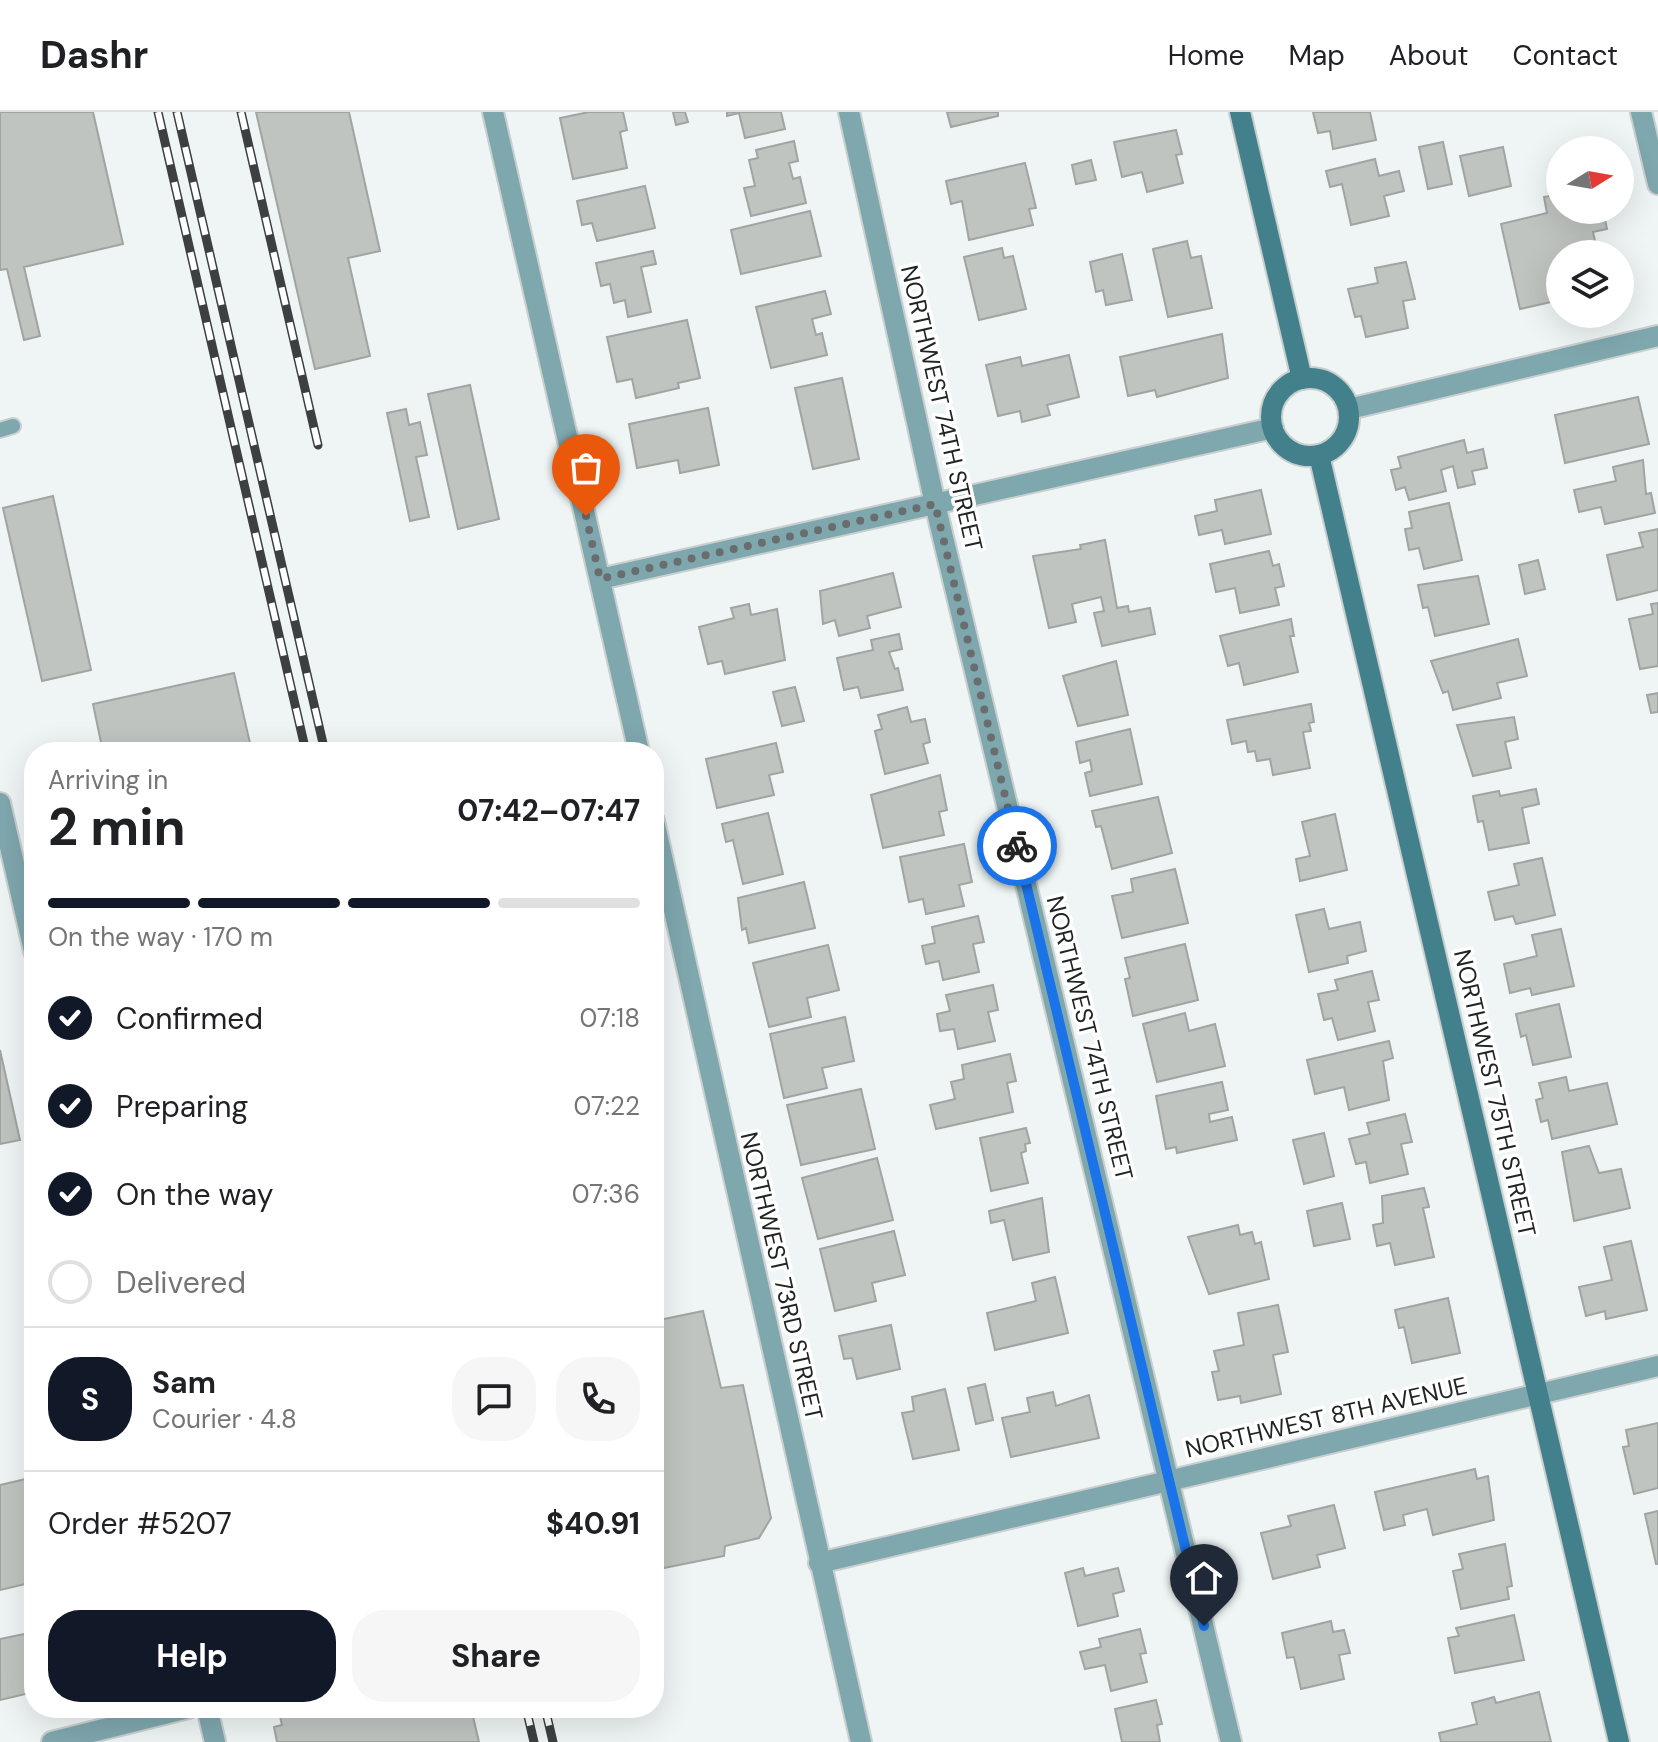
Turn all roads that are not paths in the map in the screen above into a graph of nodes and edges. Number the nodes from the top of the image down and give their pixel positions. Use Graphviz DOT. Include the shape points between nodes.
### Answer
graph roads {
  1 [pos="493,112"];
  2 [pos="849,112"];
  3 [pos="1240,112"];
  4 [pos="1641,112"];
  5 [pos="1658,184"];
  6 [pos="1658,336"];
  7 [pos="1302,379"];
  8 [pos="1349,409"];
  9 [pos="1273,428"];
  10 [pos="1319,455"];
  11 [pos="935,504"];
  12 [pos="600,579"];
  13 [pos="637,742"];
  14 [pos="0,803"];
  15 [pos="664,866"];
  16 [pos="24,907"];
  17 [pos="1658,1366"];
  18 [pos="1538,1393"];
  19 [pos="1170,1480"];
  20 [pos="819,1563"];
  21 [pos="148,1718"];
  22 [pos="209,1718"];
  23 [pos="52,1742"];
  24 [pos="215,1742"];
  25 [pos="861,1742"];
  26 [pos="1231,1742"];
  27 [pos="1619,1742"];
  1 -- 12 [label="street"];
  2 -- 11 [label="street, NORTHWEST 74TH STREET"];
  3 -- 7 [label="street"];
  4 -- 5 [label="street"];
  6 -- 8 [label="street"];
  7 -- 8 [label="street" via="1326,381"];
  7 -- 9 [label="street" via="1277,397"];
  8 -- 10 [label="street" via="1346,433 1331,451"];
  9 -- 10 [label="street" via="1290,451"];
  9 -- 11 [label="street"];
  10 -- 18 [label="street, NORTHWEST 75TH STREET"];
  11 -- 12 [label="street"];
  11 -- 19 [label="street, NORTHWEST 74TH STREET"];
  12 -- 13 [label="street"];
  14 -- 16 [label="street"];
  15 -- 20 [label="street, NORTHWEST 73RD STREET"];
  17 -- 18 [label="street, NORTHWEST 8TH AVENUE"];
  18 -- 19 [label="street, NORTHWEST 8TH AVENUE"];
  18 -- 27 [label="street, NORTHWEST 75TH STREET"];
  19 -- 20 [label="street, NORTHWEST 8TH AVENUE"];
  19 -- 26 [label="street, NORTHWEST 74TH STREET"];
  20 -- 25 [label="street, NORTHWEST 73RD STREET"];
  21 -- 23 [label="street"];
  22 -- 24 [label="street"];
}
